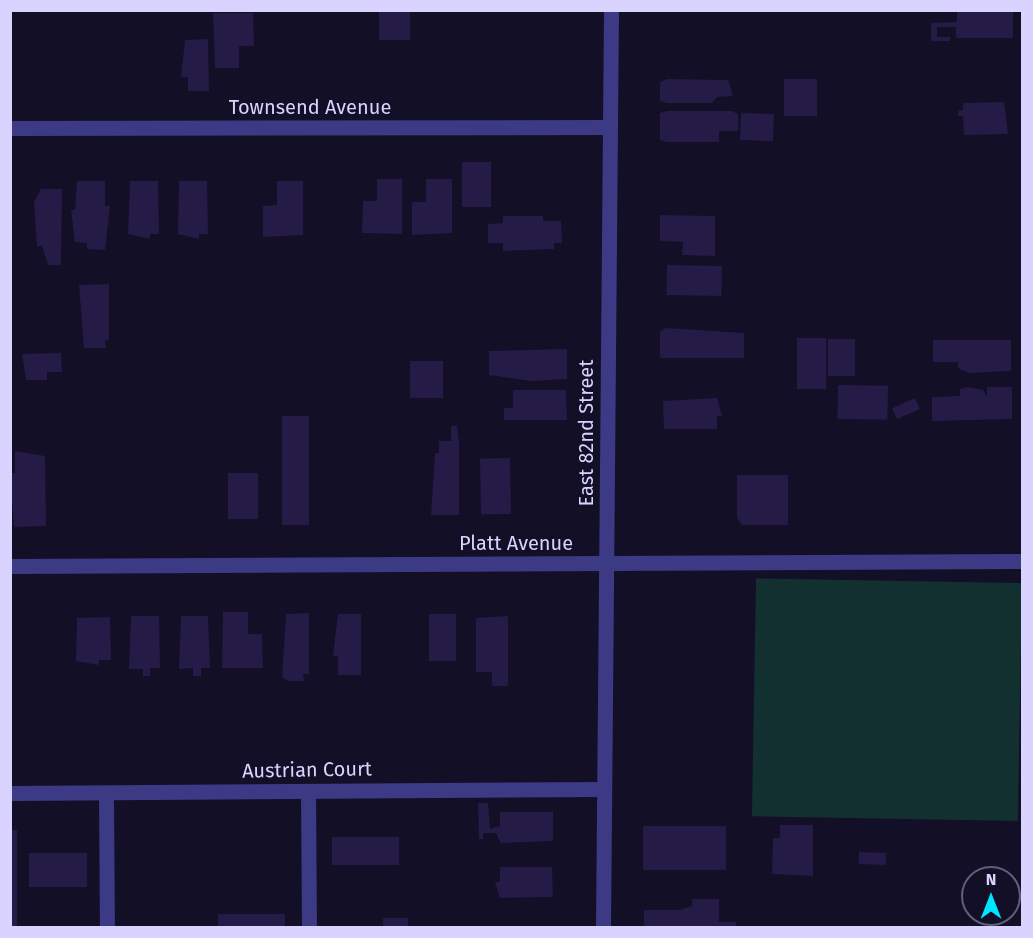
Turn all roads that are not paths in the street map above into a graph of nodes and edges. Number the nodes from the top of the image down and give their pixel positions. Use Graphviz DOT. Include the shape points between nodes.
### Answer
graph roads {
  1 [pos="611,10"];
  2 [pos="610,127"];
  3 [pos="10,128"];
  4 [pos="1023,561"];
  5 [pos="606,563"];
  6 [pos="10,566"];
  7 [pos="604,789"];
  8 [pos="308,791"];
  9 [pos="10,793"];
  10 [pos="106,794"];
  11 [pos="107,927"];
  12 [pos="309,927"];
  13 [pos="603,927"];
  1 -- 2 [label="street, East 82nd Street"];
  2 -- 3 [label="street, Townsend Avenue"];
  2 -- 5 [label="street, East 82nd Street"];
  4 -- 5 [label="street, Platt Avenue"];
  5 -- 6 [label="street, Platt Avenue"];
  5 -- 7 [label="street, East 82nd Street"];
  7 -- 8 [label="street, Austrian Court"];
  7 -- 13 [label="street, East 82nd Street"];
  8 -- 10 [label="street, Austrian Court"];
  8 -- 12 [label="street"];
  9 -- 10 [label="street, Austrian Court"];
  10 -- 11 [label="street"];
}
